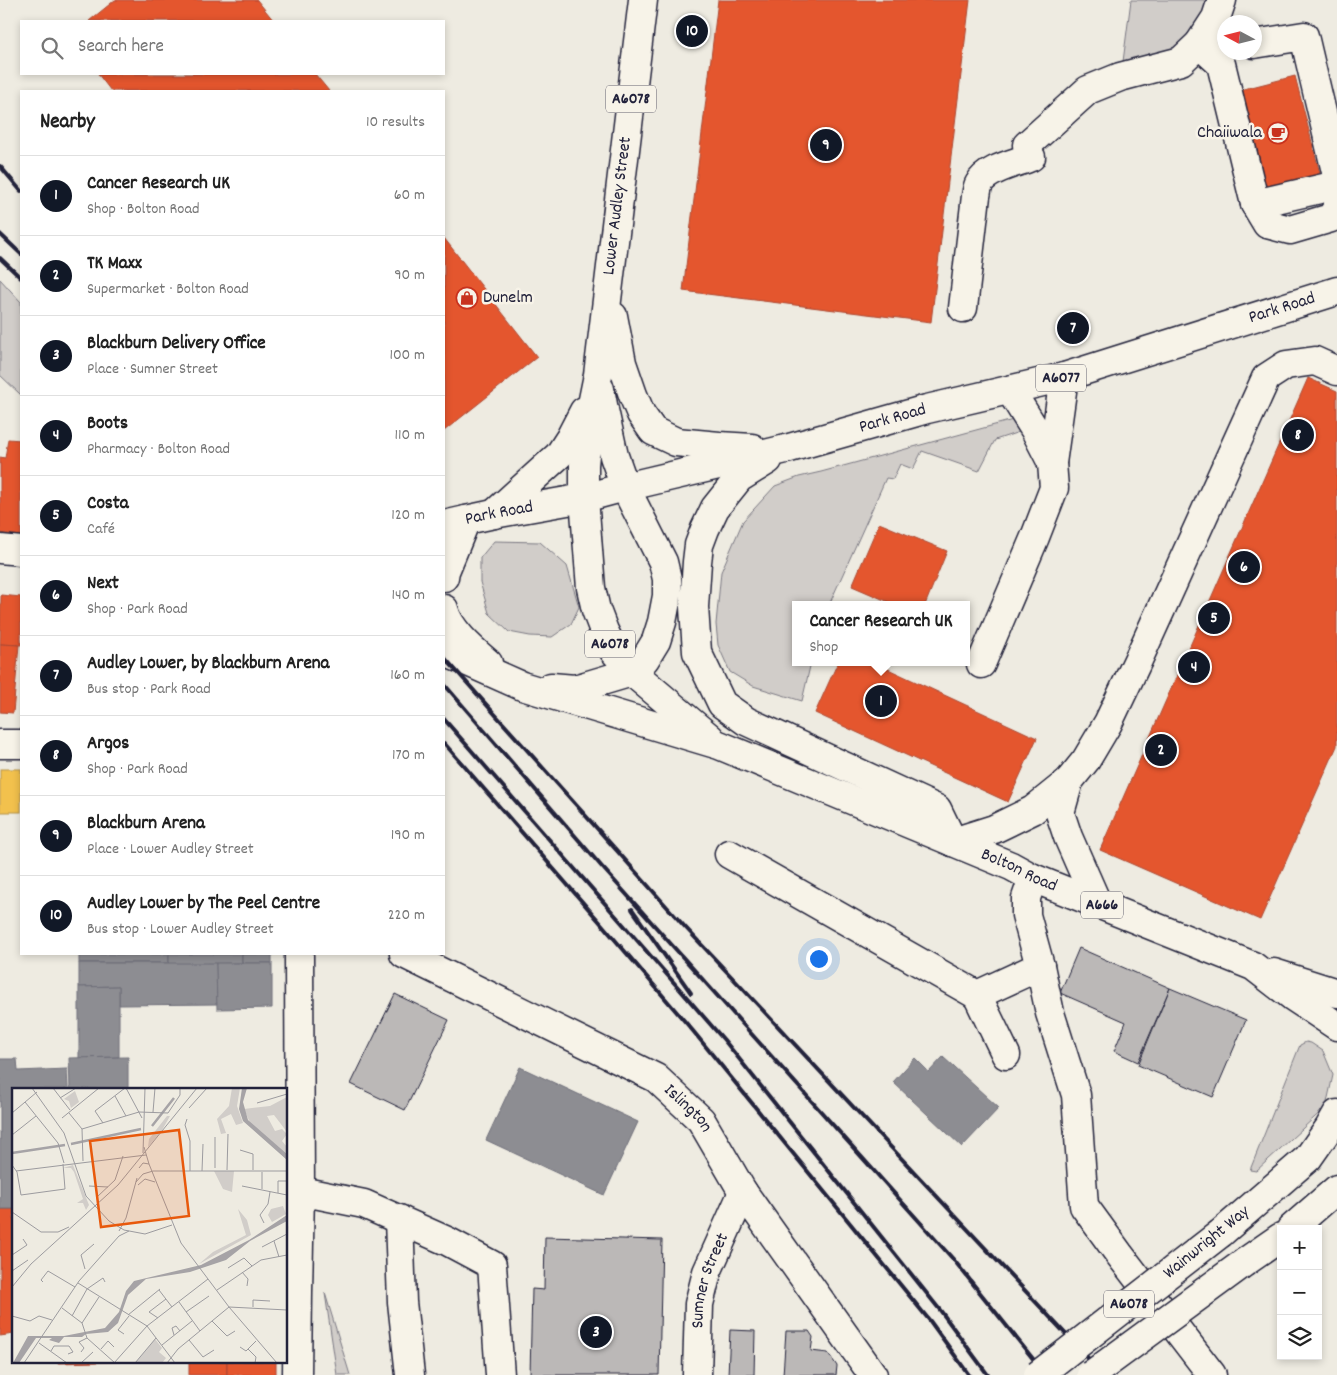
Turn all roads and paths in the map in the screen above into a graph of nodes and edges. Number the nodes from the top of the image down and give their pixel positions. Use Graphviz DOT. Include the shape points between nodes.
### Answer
graph roads {
  1 [pos="643,0"];
  2 [pos="1217,20"];
  3 [pos="1262,43"];
  4 [pos="1198,44"];
  5 [pos="1337,176"];
  6 [pos="1337,185"];
  7 [pos="1255,204"];
  8 [pos="1337,208"];
  9 [pos="608,292"];
  10 [pos="1335,292"];
  11 [pos="963,308"];
  12 [pos="1337,371"];
  13 [pos="598,375"];
  14 [pos="1064,377"];
  15 [pos="1010,390"];
  16 [pos="786,449"];
  17 [pos="1052,463"];
  18 [pos="625,487"];
  19 [pos="584,498"];
  20 [pos="494,514"];
  21 [pos="455,523"];
  22 [pos="0,549"];
  23 [pos="20,551"];
  24 [pos="445,571"];
  25 [pos="445,615"];
  26 [pos="445,652"];
  27 [pos="981,664"];
  28 [pos="632,672"];
  29 [pos="513,682"];
  30 [pos="0,744"];
  31 [pos="20,744"];
  32 [pos="719,745"];
  33 [pos="1069,781"];
  34 [pos="953,842"];
  35 [pos="729,854"];
  36 [pos="1033,878"];
  37 [pos="1097,903"];
  38 [pos="299,955"];
  39 [pos="406,955"];
  40 [pos="1040,966"];
  41 [pos="1253,966"];
  42 [pos="1337,993"];
  43 [pos="977,994"];
  44 [pos="1337,1026"];
  45 [pos="1006,1055"];
  46 [pos="1337,1114"];
  47 [pos="1337,1132"];
  48 [pos="1308,1158"];
  49 [pos="1337,1189"];
  50 [pos="300,1190"];
  51 [pos="743,1192"];
  52 [pos="399,1219"];
  53 [pos="1296,1225"];
  54 [pos="1277,1240"];
  55 [pos="297,1375"];
  56 [pos="410,1375"];
  57 [pos="500,1375"];
  58 [pos="697,1375"];
  59 [pos="874,1375"];
  60 [pos="1038,1375"];
  61 [pos="1091,1375"];
  62 [pos="1212,1375"];
  1 -- 9 [label="main road, Lower Audley Street / A6078"];
  2 -- 4 [label="main road"];
  3 -- 5 [label="main road" via="1304,36"];
  4 -- 7 [label="main road" via="1221,64"];
  4 -- 11 [label="main road" via="1181,61 1120,77 1088,90 1029,151 984,177 978,184 976,196"];
  6 -- 7 [label="main road"];
  7 -- 8 [label="main road" via="1267,224 1290,230 1331,218"];
  9 -- 13 [label="main road, Lower Audley Street / A6078"];
  9 -- 16 [label="main road, Lower Audley Street / A6078" via="622,363 635,402 653,432 676,442"];
  10 -- 14 [label="main road, Park Road / A6077"];
  12 -- 33 [label="main road" via="1315,362 1286,365 1266,378 1108,723"];
  13 -- 18 [label="main road" via="612,447"];
  13 -- 19 [label="main road, Lower Audley Street / A6078" via="588,424"];
  13 -- 20 [label="main road" via="582,414 559,455"];
  14 -- 15 [label="main road, Park Road / A6077"];
  14 -- 17 [label="main road"];
  15 -- 16 [label="main road, Park Road / A6077" via="927,409"];
  15 -- 17 [label="main road"];
  16 -- 18 [label="main road, Park Road"];
  16 -- 34 [label="main road" via="739,478 715,508 705,530 695,583 697,652 722,704 746,721 937,810"];
  17 -- 27 [label="main road" via="1054,488"];
  18 -- 19 [label="main road, Park Road"];
  18 -- 28 [label="main road" via="664,562 668,588 656,641"];
  19 -- 20 [label="main road, Park Road"];
  19 -- 28 [label="main road, A6078" via="591,588 596,610 614,651"];
  20 -- 21 [label="main road, Park Road"];
  21 -- 24 [label="main road"];
  22 -- 23 [label="main road"];
  25 -- 29 [label="main road" via="467,644"];
  26 -- 29 [label="main road"];
  28 -- 29 [label="main road" via="575,689"];
  28 -- 32 [label="main road, A6078"];
  29 -- 32 [label="main road"];
  30 -- 31 [label="main road"];
  32 -- 34 [label="main road, Bolton Road / A666"];
  33 -- 34 [label="main road" via="1033,810 994,829"];
  33 -- 37 [label="main road" via="1060,813"];
  34 -- 36 [label="main road, Bolton Road / A666"];
  35 -- 43 [label="main road"];
  36 -- 37 [label="main road, Bolton Road / A666"];
  36 -- 40 [label="main road" via="1026,898 1026,915"];
  37 -- 41 [label="main road, Bolton Road / A666"];
  38 -- 50 [label="main road"];
  39 -- 51 [label="main road, Islington" via="656,1078 701,1120"];
  40 -- 43 [label="main road"];
  40 -- 62 [label="main road" via="1050,1013 1076,1095 1084,1206"];
  41 -- 42 [label="main road"];
  41 -- 44 [label="main road, Bolton Road / A666"];
  43 -- 45 [label="main road"];
  46 -- 48 [label="main road, Wainwright Way / A6078"];
  47 -- 48 [label="main road"];
  48 -- 60 [label="main road, Wainwright Way / A6078, bridge" via="1221,1234"];
  49 -- 53 [label="main road"];
  50 -- 52 [label="main road" via="364,1204"];
  50 -- 55 [label="main road"];
  51 -- 58 [label="main road, Sumner Street" via="707,1272 699,1304"];
  51 -- 59 [label="main road, Islington"];
  52 -- 56 [label="main road" via="402,1302"];
  52 -- 57 [label="main road" via="492,1265"];
  54 -- 61 [label="main road, Wainwright Way / A6078, bridge"];
}
